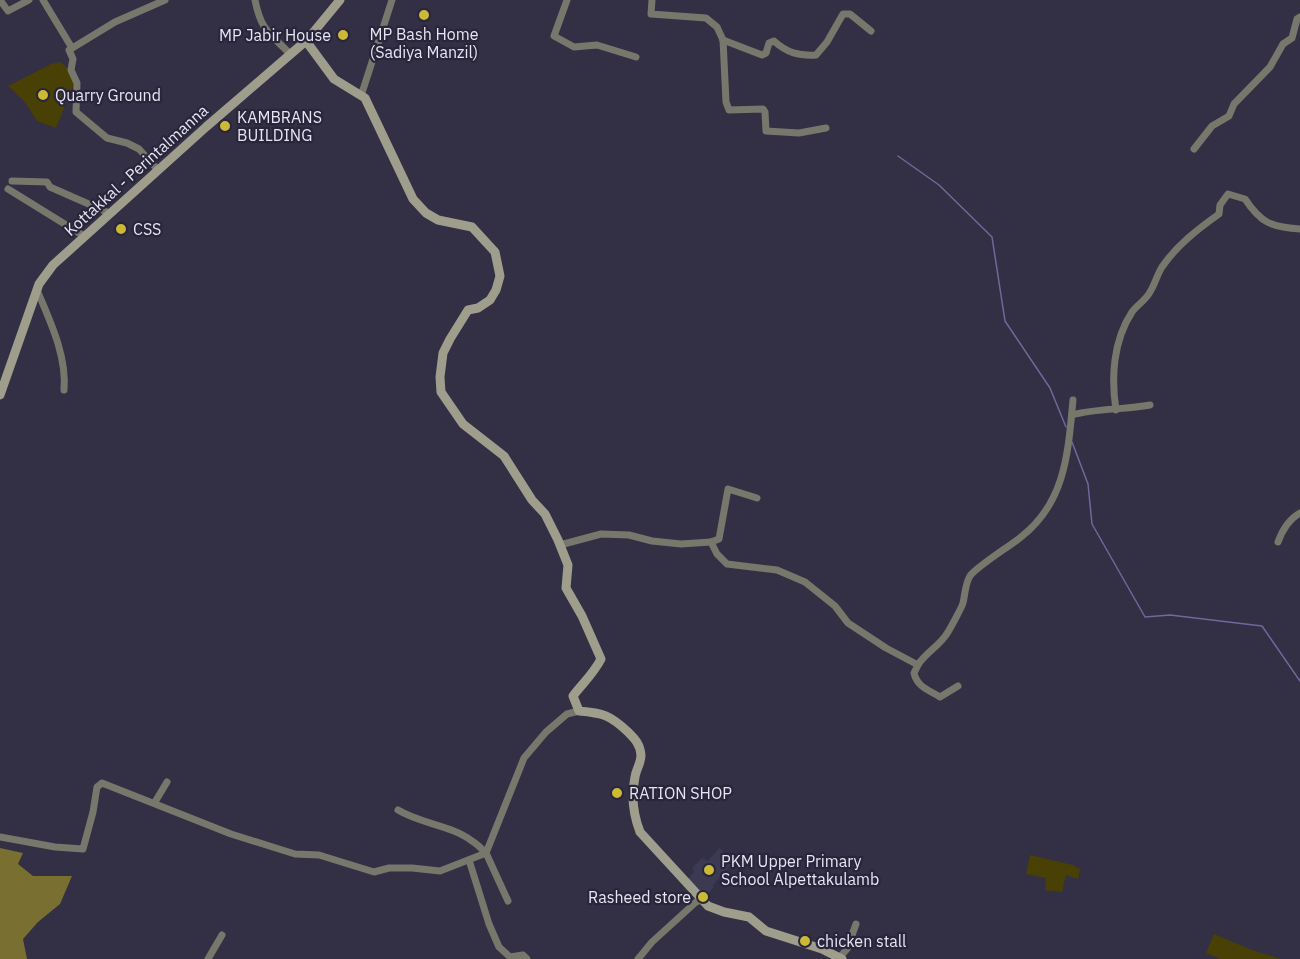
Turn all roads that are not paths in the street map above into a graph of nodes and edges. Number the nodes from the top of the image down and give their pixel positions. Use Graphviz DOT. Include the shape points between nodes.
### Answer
graph roads {
  1 [pos="0,0"];
  2 [pos="29,0"];
  3 [pos="43,0"];
  4 [pos="165,0"];
  5 [pos="255,0"];
  6 [pos="340,0"];
  7 [pos="392,0"];
  8 [pos="567,0"];
  9 [pos="652,0"];
  10 [pos="1300,17"];
  11 [pos="871,31"];
  12 [pos="723,40"];
  13 [pos="306,41"];
  14 [pos="72,48"];
  15 [pos="290,54"];
  16 [pos="636,57"];
  17 [pos="361,96"];
  18 [pos="826,128"];
  19 [pos="1194,148"];
  20 [pos="158,170"];
  21 [pos="12,182"];
  22 [pos="8,189"];
  23 [pos="109,213"];
  24 [pos="1300,229"];
  25 [pos="84,236"];
  26 [pos="37,290"];
  27 [pos="63,390"];
  28 [pos="0,395"];
  29 [pos="1073,400"];
  30 [pos="1150,405"];
  31 [pos="1116,410"];
  32 [pos="1072,415"];
  33 [pos="757,498"];
  34 [pos="1300,513"];
  35 [pos="711,542"];
  36 [pos="1278,542"];
  37 [pos="560,545"];
  38 [pos="918,665"];
  39 [pos="958,686"];
  40 [pos="579,711"];
  41 [pos="167,783"];
  42 [pos="155,802"];
  43 [pos="398,810"];
  44 [pos="0,837"];
  45 [pos="486,853"];
  46 [pos="469,860"];
  47 [pos="701,900"];
  48 [pos="508,901"];
  49 [pos="856,924"];
  50 [pos="222,935"];
  51 [pos="836,957"];
  52 [pos="208,959"];
  53 [pos="528,959"];
  54 [pos="638,959"];
  1 -- 2 [label="street" via="8,11"];
  3 -- 14 [label="street"];
  4 -- 14 [label="street" via="115,22"];
  5 -- 15 [label="street" via="266,32"];
  6 -- 13 [label="street, Kottakkal - Perintalmanna"];
  7 -- 17 [label="street"];
  8 -- 16 [label="street" via="554,36 574,47 597,45"];
  9 -- 12 [label="street" via="651,14 706,18 717,27"];
  10 -- 19 [label="street" via="1292,38 1283,44 1270,67 1234,104 1229,116 1212,126"];
  11 -- 12 [label="street" via="850,14 843,14 816,55 807,56 794,54 774,41 762,55"];
  12 -- 18 [label="street" via="729,110 763,109 766,131 799,133"];
  13 -- 15 [label="street, Kottakkal - Perintalmanna"];
  13 -- 17 [label="street" via="334,79"];
  14 -- 20 [label="street" via="69,50 77,83 76,112 107,138 139,149"];
  15 -- 20 [label="street, Kottakkal - Perintalmanna"];
  17 -- 37 [label="street" via="413,199 438,220 472,227 495,252 500,276 496,290 490,300 468,310 450,339 443,353 441,392 463,424 504,456 545,514"];
  20 -- 23 [label="street, Kottakkal - Perintalmanna"];
  21 -- 23 [label="street" via="47,182 50,187"];
  22 -- 25 [label="street"];
  23 -- 25 [label="street, Kottakkal - Perintalmanna"];
  24 -- 31 [label="street" via="1267,224 1245,199 1227,195 1219,214 1179,245 1161,268 1149,294 1132,312 1114,365"];
  25 -- 26 [label="street, Kottakkal - Perintalmanna" via="53,265"];
  26 -- 27 [label="street" via="53,330 65,377"];
  26 -- 28 [label="street, Kottakkal - Perintalmanna"];
  29 -- 32 [label="street"];
  30 -- 31 [label="street"];
  31 -- 32 [label="street"];
  32 -- 38 [label="street" via="1064,472 1053,502 1035,525 970,576 962,606 949,630"];
  33 -- 35 [label="street" via="728,489 718,539"];
  34 -- 36 [label="street" via="1286,526"];
  35 -- 37 [label="street" via="681,544 601,534"];
  35 -- 38 [label="street" via="727,564 777,570 805,582 835,606 848,623"];
  37 -- 40 [label="street" via="568,565 566,588 601,659 573,696"];
  38 -- 39 [label="street" via="915,679 940,697"];
  40 -- 45 [label="street" via="567,714 524,758"];
  40 -- 47 [label="street" via="620,722 635,738 640,755 632,799 635,820 640,832"];
  41 -- 42 [label="street"];
  42 -- 44 [label="street" via="102,783 97,787 83,849"];
  42 -- 46 [label="street" via="231,834 374,872 389,868 440,871"];
  43 -- 45 [label="street" via="472,840"];
  45 -- 46 [label="street"];
  45 -- 48 [label="street"];
  46 -- 53 [label="street" via="499,948 510,957 523,955"];
  47 -- 51 [label="street" via="724,912 749,917 766,931"];
  47 -- 54 [label="street"];
  49 -- 51 [label="street" via="847,949"];
  50 -- 52 [label="street"];
}
